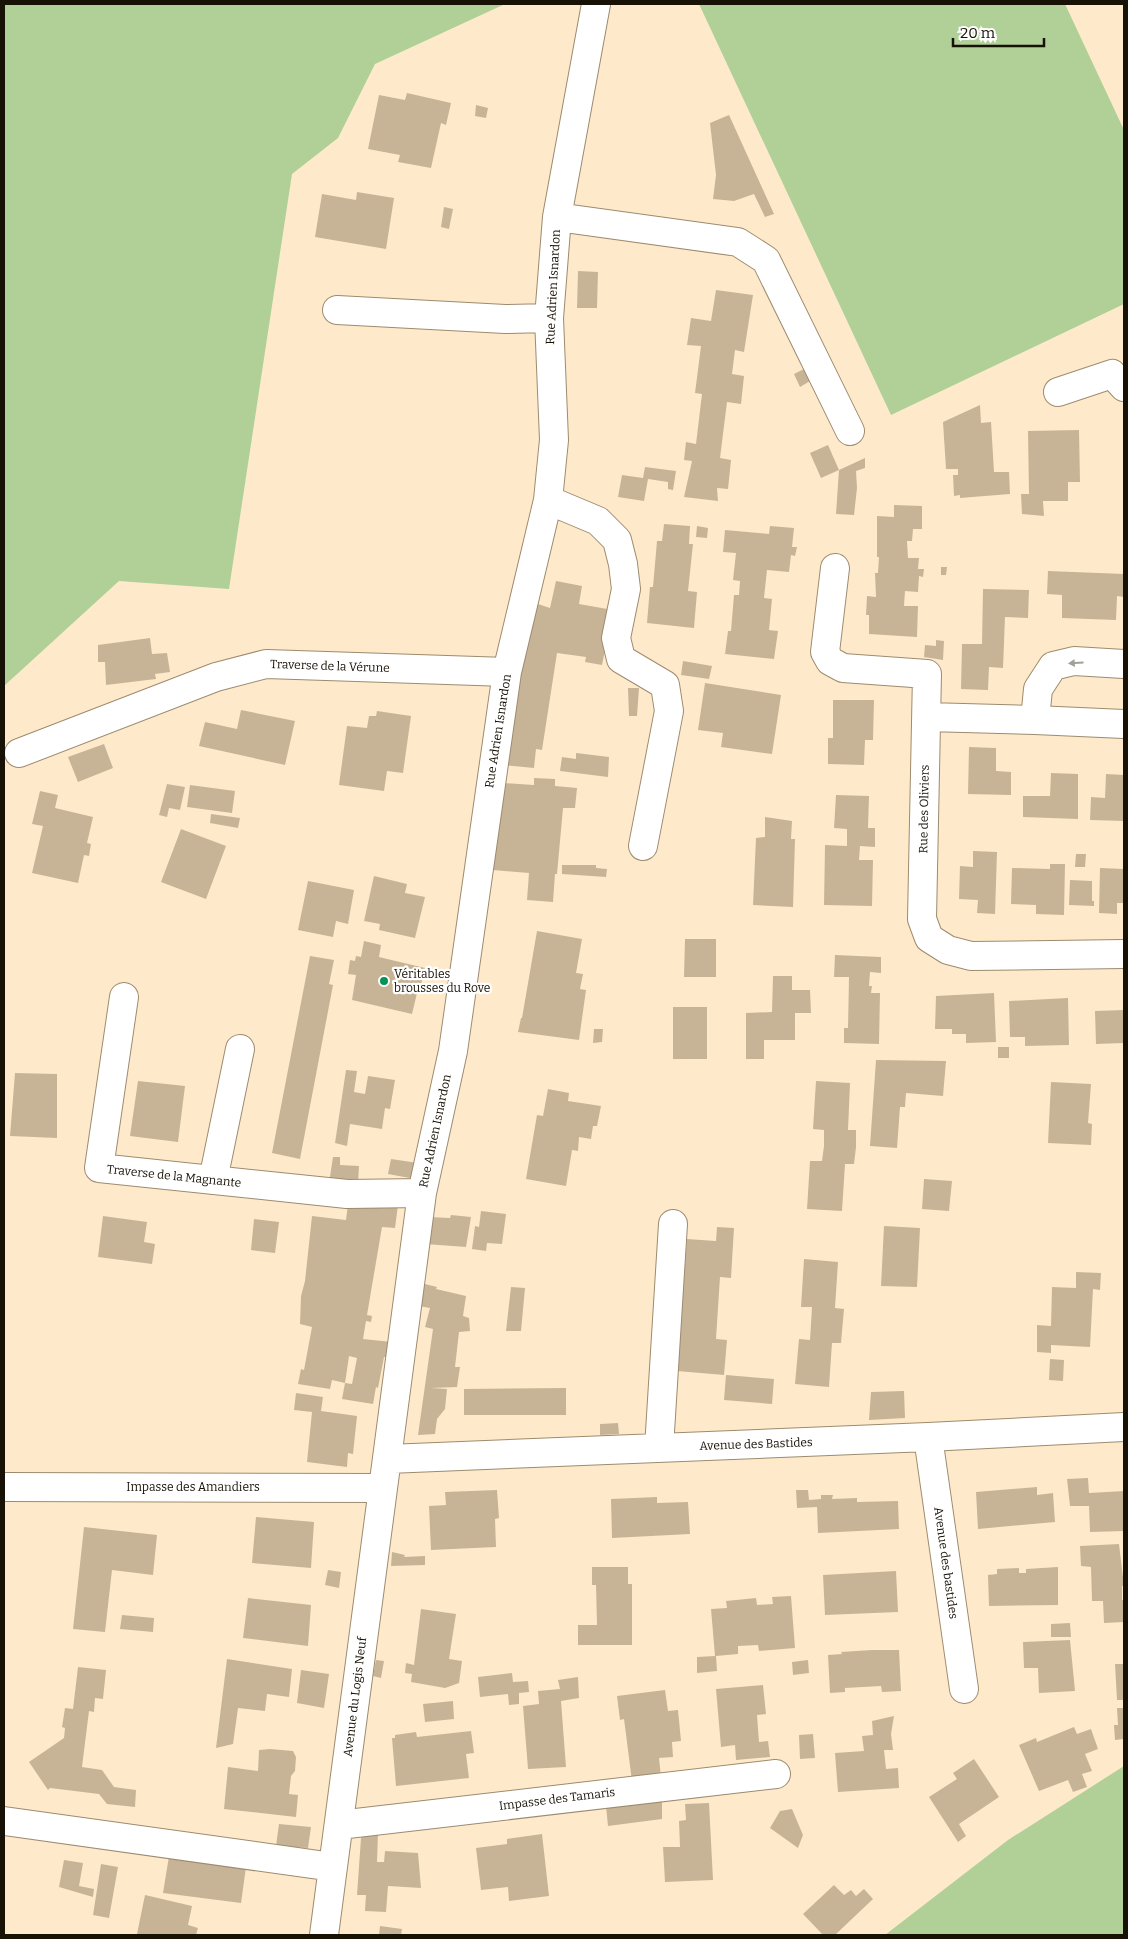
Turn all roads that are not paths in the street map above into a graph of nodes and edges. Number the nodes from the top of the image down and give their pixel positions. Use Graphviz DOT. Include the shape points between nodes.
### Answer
graph roads {
  1 [pos="596,4"];
  2 [pos="557,217"];
  3 [pos="337,310"];
  4 [pos="549,318"];
  5 [pos="1124,386"];
  6 [pos="1058,392"];
  7 [pos="850,431"];
  8 [pos="548,500"];
  9 [pos="835,568"];
  10 [pos="1124,664"];
  11 [pos="506,672"];
  12 [pos="926,717"];
  13 [pos="1035,720"];
  14 [pos="1124,724"];
  15 [pos="19,753"];
  16 [pos="643,846"];
  17 [pos="1124,954"];
  18 [pos="124,997"];
  19 [pos="240,1049"];
  20 [pos="213,1180"];
  21 [pos="422,1193"];
  22 [pos="672,1224"];
  23 [pos="1124,1427"];
  24 [pos="928,1437"];
  25 [pos="658,1448"];
  26 [pos="388,1459"];
  27 [pos="4,1487"];
  28 [pos="383,1488"];
  29 [pos="964,1689"];
  30 [pos="776,1774"];
  31 [pos="4,1821"];
  32 [pos="339,1825"];
  33 [pos="333,1867"];
  34 [pos="324,1935"];
  1 -- 2 [label="street, Rue Adrien Isnardon"];
  2 -- 4 [label="street, Rue Adrien Isnardon"];
  2 -- 7 [label="street" via="738,242 766,260"];
  3 -- 4 [label="street" via="504,319"];
  4 -- 8 [label="street, Rue Adrien Isnardon" via="554,440"];
  5 -- 6 [label="street" via="1112,374"];
  8 -- 11 [label="street, Rue Adrien Isnardon"];
  8 -- 16 [label="street" via="598,520 617,540 626,589 616,638 621,659 665,685 669,712"];
  9 -- 12 [label="street, Rue des Oliviers" via="825,652 830,661 843,668 927,674"];
  10 -- 13 [label="street, one-way" via="1074,662 1053,666 1038,689"];
  11 -- 15 [label="street, Traverse de la Vérune" via="266,664 216,677"];
  11 -- 21 [label="street, Rue Adrien Isnardon" via="453,1051"];
  12 -- 13 [label="street"];
  12 -- 17 [label="street, Rue des Oliviers" via="922,919 929,938 948,950 971,956"];
  13 -- 14 [label="street"];
  18 -- 20 [label="street, Traverse de la Magnante" via="100,1168"];
  19 -- 20 [label="street, Traverse de la Magnante"];
  20 -- 21 [label="street, Traverse de la Magnante" via="347,1194"];
  21 -- 26 [label="street, Rue Adrien Isnardon"];
  22 -- 25 [label="street"];
  23 -- 24 [label="street, Avenue des Bastides"];
  24 -- 25 [label="street, Avenue des Bastides"];
  24 -- 29 [label="street, Avenue des bastides"];
  25 -- 26 [label="street, Avenue des Bastides"];
  26 -- 28 [label="street, Avenue du Logis Neuf"];
  27 -- 28 [label="street, Impasse des Amandiers"];
  28 -- 32 [label="street, Avenue du Logis Neuf"];
  30 -- 32 [label="street, Impasse des Tamaris"];
  31 -- 33 [label="street"];
  32 -- 33 [label="street, Avenue du Logis Neuf"];
  33 -- 34 [label="street, Avenue du Logis Neuf"];
}
